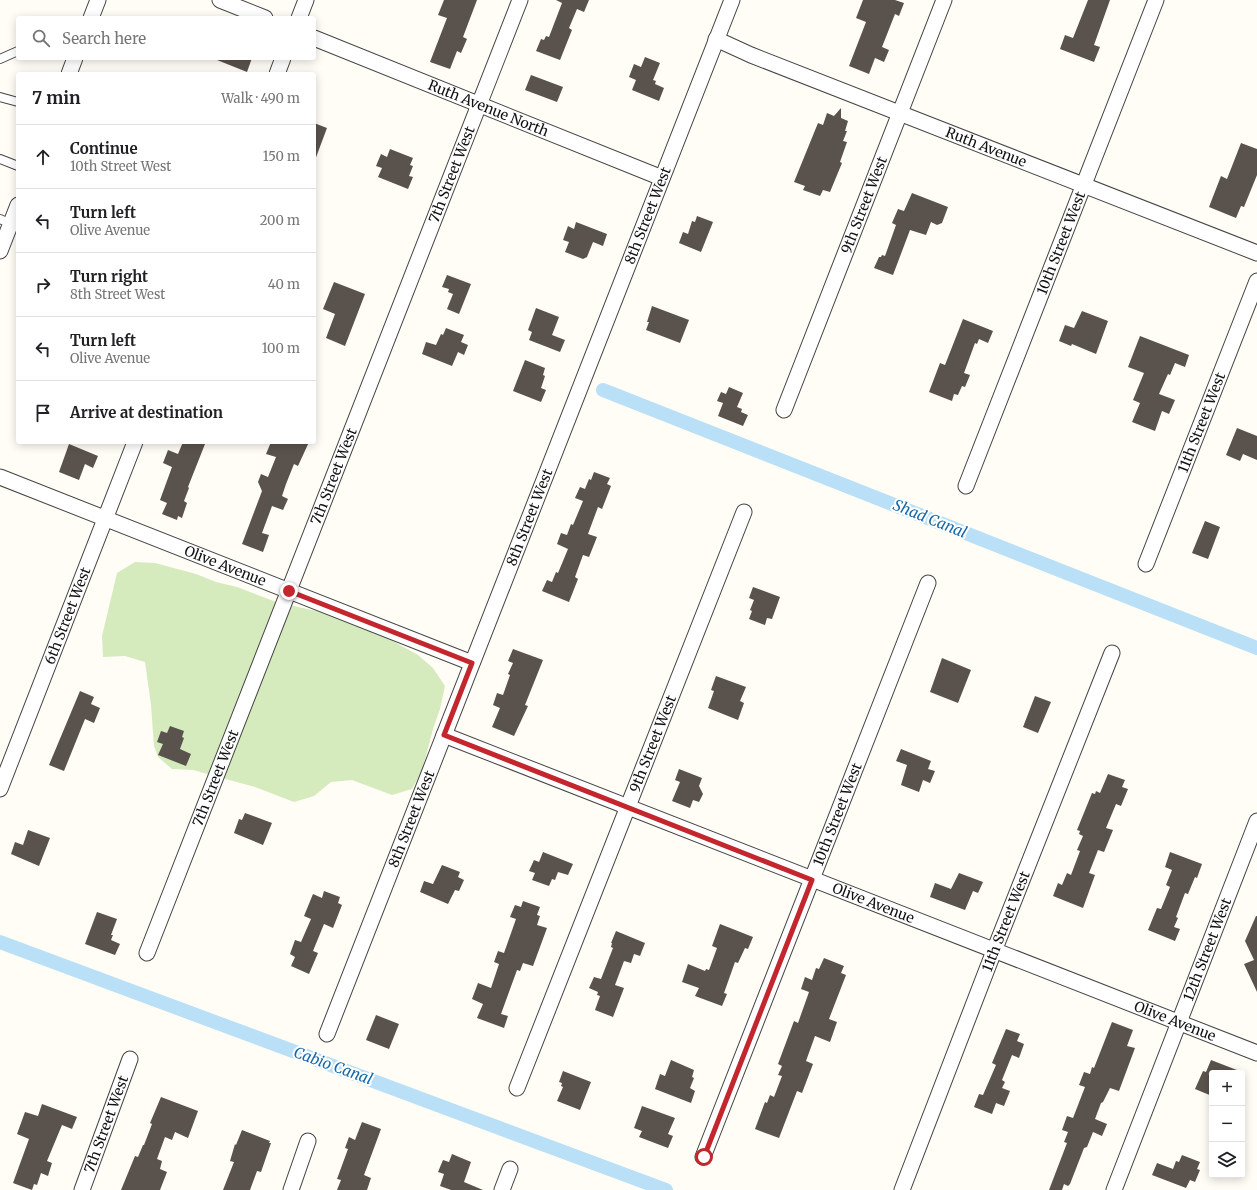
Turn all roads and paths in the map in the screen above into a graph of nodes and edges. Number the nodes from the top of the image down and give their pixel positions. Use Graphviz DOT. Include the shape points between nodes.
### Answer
graph roads {
  1 [pos="98,0"];
  2 [pos="220,0"];
  3 [pos="306,0"];
  4 [pos="520,0"];
  5 [pos="732,0"];
  6 [pos="944,0"];
  7 [pos="1156,0"];
  8 [pos="92,16"];
  9 [pos="260,16"];
  10 [pos="300,16"];
  11 [pos="316,39"];
  12 [pos="716,39"];
  13 [pos="16,52"];
  14 [pos="0,59"];
  15 [pos="74,60"];
  16 [pos="282,60"];
  17 [pos="70,72"];
  18 [pos="278,72"];
  19 [pos="0,97"];
  20 [pos="16,101"];
  21 [pos="479,104"];
  22 [pos="900,113"];
  23 [pos="0,159"];
  24 [pos="16,165"];
  25 [pos="662,178"];
  26 [pos="1084,186"];
  27 [pos="16,208"];
  28 [pos="5,222"];
  29 [pos="0,251"];
  30 [pos="1257,253"];
  31 [pos="1257,280"];
  32 [pos="784,410"];
  33 [pos="133,444"];
  34 [pos="0,477"];
  35 [pos="966,486"];
  36 [pos="744,512"];
  37 [pos="105,518"];
  38 [pos="1146,564"];
  39 [pos="928,583"];
  40 [pos="289,591"];
  41 [pos="1112,654"];
  42 [pos="472,663"];
  43 [pos="444,735"];
  44 [pos="0,789"];
  45 [pos="628,808"];
  46 [pos="1257,822"];
  47 [pos="812,880"];
  48 [pos="994,951"];
  49 [pos="147,953"];
  50 [pos="1178,1023"];
  51 [pos="327,1034"];
  52 [pos="1257,1054"];
  53 [pos="130,1059"];
  54 [pos="517,1088"];
  55 [pos="308,1141"];
  56 [pos="704,1157"];
  57 [pos="510,1169"];
  58 [pos="82,1190"];
  59 [pos="291,1190"];
  60 [pos="502,1190"];
  61 [pos="902,1190"];
  62 [pos="1114,1190"];
  1 -- 8 [label="street"];
  2 -- 9 [label="street"];
  3 -- 10 [label="street"];
  4 -- 21 [label="street, 7th Street West"];
  5 -- 12 [label="street, 8th Street West"];
  6 -- 22 [label="street, 9th Street West"];
  7 -- 26 [label="street, 10th Street West"];
  11 -- 21 [label="street, Ruth Avenue North"];
  12 -- 22 [label="street, Ruth Avenue"];
  12 -- 25 [label="street, 8th Street West"];
  13 -- 14 [label="lane"];
  15 -- 17 [label="street"];
  16 -- 18 [label="street"];
  19 -- 20 [label="lane"];
  21 -- 25 [label="street, Ruth Avenue North"];
  21 -- 40 [label="street, 7th Street West"];
  22 -- 26 [label="street, Ruth Avenue"];
  22 -- 32 [label="street, 9th Street West"];
  23 -- 24 [label="lane"];
  25 -- 42 [label="street, 8th Street West"];
  26 -- 30 [label="street, Ruth Avenue"];
  26 -- 35 [label="street, 10th Street West"];
  27 -- 28 [label="street"];
  28 -- 29 [label="street"];
  31 -- 38 [label="street, 11th Street West"];
  33 -- 37 [label="street, 6th Street West"];
  34 -- 37 [label="street, Olive Avenue"];
  36 -- 45 [label="street, 9th Street West"];
  37 -- 40 [label="street, Olive Avenue"];
  37 -- 44 [label="street, 6th Street West"];
  39 -- 47 [label="street, 10th Street West"];
  40 -- 42 [label="street, Olive Avenue"];
  40 -- 49 [label="street, 7th Street West"];
  41 -- 48 [label="street, 11th Street West"];
  42 -- 43 [label="street, 8th Street West"];
  43 -- 45 [label="street, Olive Avenue"];
  43 -- 51 [label="street, 8th Street West"];
  45 -- 47 [label="street, Olive Avenue"];
  45 -- 54 [label="street, 9th Street West"];
  46 -- 50 [label="street, 12th Street West"];
  47 -- 48 [label="street, Olive Avenue"];
  47 -- 56 [label="street, 10th Street West"];
  48 -- 50 [label="street, Olive Avenue"];
  48 -- 61 [label="street, 11th Street West"];
  50 -- 52 [label="street, Olive Avenue"];
  50 -- 62 [label="street, 12th Street West"];
  53 -- 58 [label="street, 7th Street West"];
  55 -- 59 [label="street"];
  57 -- 60 [label="street"];
}
